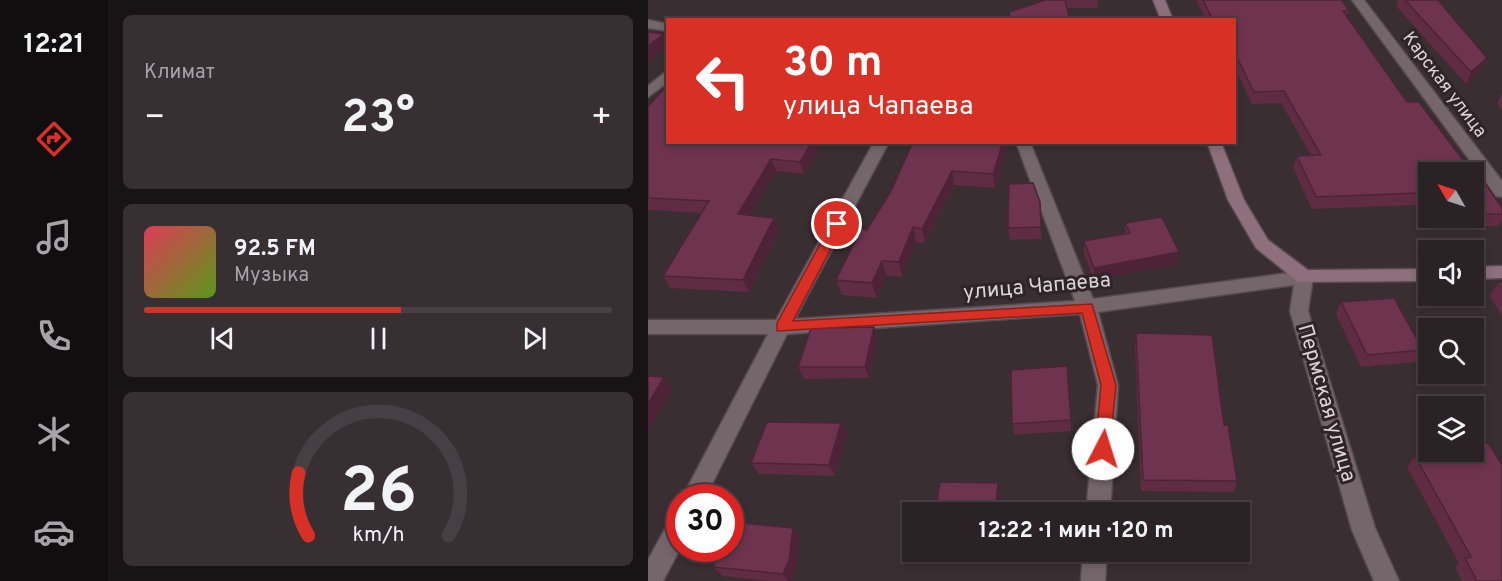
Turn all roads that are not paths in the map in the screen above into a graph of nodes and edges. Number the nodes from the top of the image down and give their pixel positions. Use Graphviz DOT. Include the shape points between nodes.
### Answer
graph roads {
  1 [pos="1159,0"];
  2 [pos="1358,0"];
  3 [pos="1166,18"];
  4 [pos="648,24"];
  5 [pos="666,28"];
  6 [pos="666,76"];
  7 [pos="648,93"];
  8 [pos="881,144"];
  9 [pos="1024,144"];
  10 [pos="1215,144"];
  11 [pos="1502,192"];
  12 [pos="1502,272"];
  13 [pos="1484,273"];
  14 [pos="1418,275"];
  15 [pos="1304,277"];
  16 [pos="1088,307"];
  17 [pos="648,327"];
  18 [pos="782,327"];
  19 [pos="700,484"];
  20 [pos="1099,502"];
  21 [pos="666,551"];
  22 [pos="1094,562"];
  23 [pos="650,581"];
  24 [pos="1093,581"];
  25 [pos="1387,581"];
  1 -- 3 [label="street"];
  2 -- 11 [label="street, Карская улица"];
  4 -- 5 [label="street"];
  6 -- 7 [label="street"];
  8 -- 18 [label="street"];
  9 -- 16 [label="street"];
  10 -- 15 [label="street" via="1236,200 1262,244"];
  12 -- 13 [label="street"];
  14 -- 15 [label="street, улица Чапаева"];
  15 -- 16 [label="street, улица Чапаева"];
  15 -- 25 [label="street, Пермская улица" via="1299,311 1364,530"];
  16 -- 18 [label="street, улица Чапаева"];
  16 -- 20 [label="street" via="1108,385"];
  17 -- 18 [label="street, улица Чапаева"];
  18 -- 19 [label="street"];
  21 -- 23 [label="street"];
  22 -- 24 [label="street"];
}
